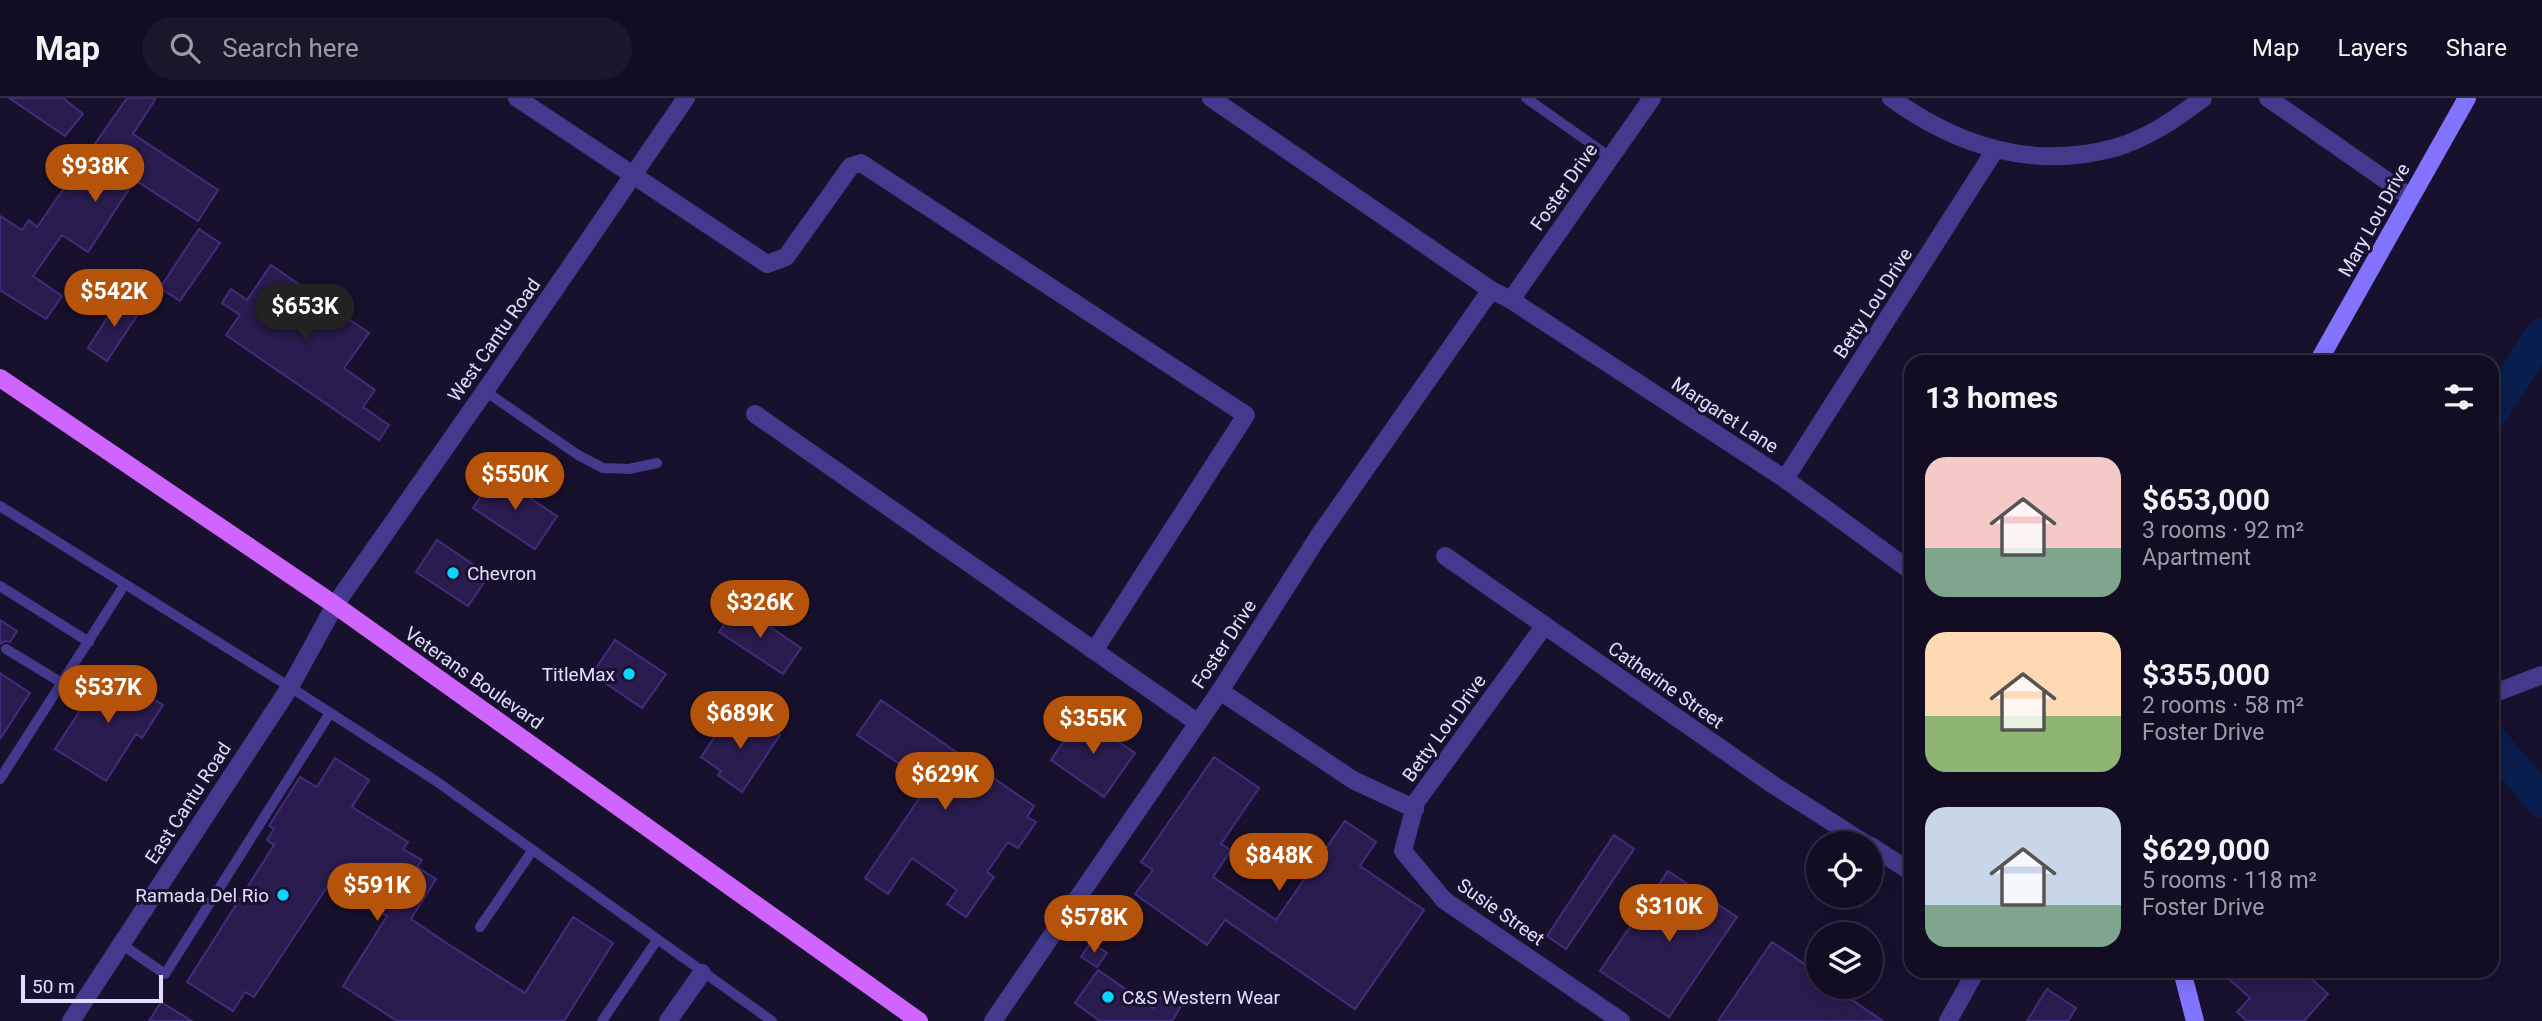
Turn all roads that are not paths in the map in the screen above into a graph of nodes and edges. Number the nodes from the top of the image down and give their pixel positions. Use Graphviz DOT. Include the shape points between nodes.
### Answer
graph roads {
  1 [pos="517,98"];
  2 [pos="686,98"];
  3 [pos="1211,98"];
  4 [pos="1526,98"];
  5 [pos="1652,98"];
  6 [pos="1891,98"];
  7 [pos="2203,98"];
  8 [pos="2268,98"];
  9 [pos="2467,98"];
  10 [pos="1995,150"];
  11 [pos="1610,157"];
  12 [pos="632,176"];
  13 [pos="2410,197"];
  14 [pos="1492,290"];
  15 [pos="1511,300"];
  16 [pos="2322,355"];
  17 [pos="0,378"];
  18 [pos="485,391"];
  19 [pos="755,414"];
  20 [pos="657,463"];
  21 [pos="1785,479"];
  22 [pos="0,506"];
  23 [pos="1445,556"];
  24 [pos="1904,566"];
  25 [pos="125,584"];
  26 [pos="0,586"];
  27 [pos="335,605"];
  28 [pos="1545,625"];
  29 [pos="89,642"];
  30 [pos="6,649"];
  31 [pos="1094,651"];
  32 [pos="2542,675"];
  33 [pos="62,683"];
  34 [pos="290,687"];
  35 [pos="1220,691"];
  36 [pos="2499,691"];
  37 [pos="330,713"];
  38 [pos="1198,723"];
  39 [pos="0,779"];
  40 [pos="1415,808"];
  41 [pos="1846,831"];
  42 [pos="532,850"];
  43 [pos="1883,854"];
  44 [pos="1904,867"];
  45 [pos="481,927"];
  46 [pos="657,940"];
  47 [pos="121,944"];
  48 [pos="702,973"];
  49 [pos="1972,978"];
  50 [pos="2184,978"];
  51 [pos="768,1020"];
  52 [pos="71,1021"];
  53 [pos="602,1021"];
  54 [pos="668,1021"];
  55 [pos="919,1021"];
  56 [pos="993,1021"];
  57 [pos="1621,1021"];
  58 [pos="1948,1021"];
  59 [pos="2195,1021"];
  1 -- 12 [label="street"];
  2 -- 12 [label="street, West Cantu Road"];
  3 -- 14 [label="street"];
  4 -- 11 [label="lane"];
  5 -- 11 [label="street, Foster Drive"];
  6 -- 10 [label="street" via="1915,116"];
  7 -- 10 [label="street" via="2164,125 2115,148 2049,156"];
  8 -- 13 [label="street"];
  9 -- 13 [label="main road, Mary Lou Drive"];
  10 -- 21 [label="street, Betty Lou Drive"];
  11 -- 15 [label="street, Foster Drive"];
  12 -- 18 [label="street, West Cantu Road"];
  12 -- 31 [label="street" via="767,264 786,257 851,166 861,163 1246,415"];
  13 -- 16 [label="main road, Mary Lou Drive"];
  14 -- 15 [label="street, Margaret Lane"];
  14 -- 35 [label="street, Foster Drive" via="1318,537"];
  15 -- 21 [label="street, Margaret Lane"];
  17 -- 27 [label="main road, Veterans Boulevard"];
  18 -- 20 [label="lane" via="603,468"];
  18 -- 27 [label="street, West Cantu Road"];
  19 -- 31 [label="street"];
  21 -- 24 [label="street, Margaret Lane"];
  22 -- 25 [label="lane"];
  23 -- 28 [label="street, Catherine Street"];
  25 -- 29 [label="lane"];
  25 -- 34 [label="lane"];
  26 -- 29 [label="lane"];
  27 -- 34 [label="street, East Cantu Road"];
  27 -- 55 [label="main road, Veterans Boulevard"];
  28 -- 40 [label="street, Betty Lou Drive"];
  28 -- 41 [label="street, Catherine Street"];
  29 -- 33 [label="lane"];
  30 -- 33 [label="lane"];
  31 -- 38 [label="street"];
  32 -- 36 [label="street"];
  33 -- 39 [label="lane"];
  34 -- 37 [label="lane"];
  34 -- 47 [label="street, East Cantu Road"];
  35 -- 38 [label="street, Foster Drive"];
  35 -- 40 [label="street, Betty Lou Drive" via="1353,780"];
  37 -- 42 [label="lane"];
  37 -- 47 [label="lane" via="165,974"];
  38 -- 56 [label="street, Foster Drive"];
  40 -- 57 [label="street, Susie Street" via="1404,851 1444,900"];
  42 -- 45 [label="lane"];
  42 -- 46 [label="lane"];
  43 -- 44 [label="street"];
  46 -- 48 [label="lane"];
  46 -- 53 [label="lane"];
  47 -- 52 [label="street, East Cantu Road"];
  48 -- 51 [label="lane"];
  48 -- 54 [label="street"];
  49 -- 58 [label="street"];
  50 -- 59 [label="main road"];
}
